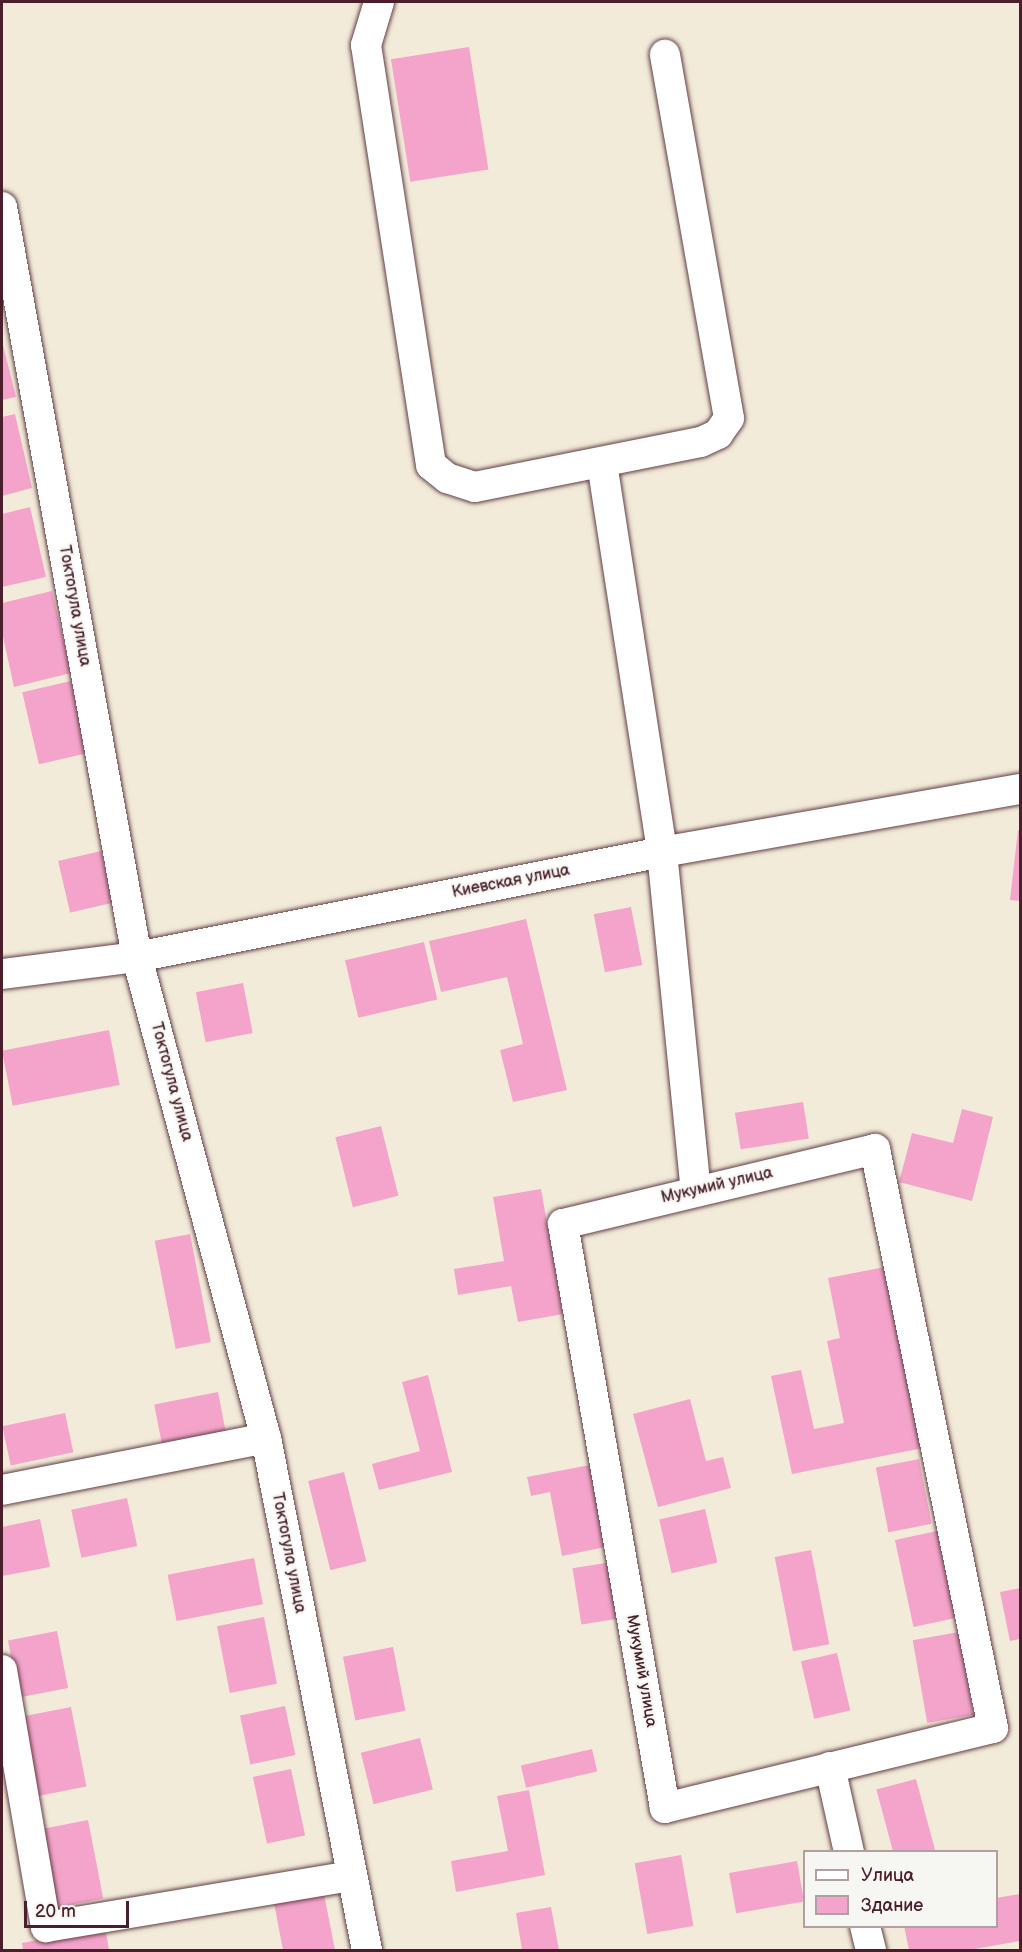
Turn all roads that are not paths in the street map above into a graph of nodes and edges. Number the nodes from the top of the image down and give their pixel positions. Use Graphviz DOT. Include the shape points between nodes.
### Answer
graph roads {
  1 [pos="379,2"];
  2 [pos="665,55"];
  3 [pos="2,207"];
  4 [pos="602,463"];
  5 [pos="1020,789"];
  6 [pos="662,852"];
  7 [pos="137,957"];
  8 [pos="2,974"];
  9 [pos="696,1191"];
  10 [pos="266,1438"];
  11 [pos="2,1490"];
  12 [pos="2,1670"];
  13 [pos="830,1767"];
  14 [pos="849,1850"];
  15 [pos="350,1876"];
  16 [pos="866,1928"];
  17 [pos="367,1950"];
  18 [pos="871,1950"];
  1 -- 4 [label="street" via="366,45 432,465 447,478 475,487"];
  2 -- 4 [label="street" via="729,418 718,434 701,442"];
  3 -- 7 [label="street, Токтогула улица"];
  4 -- 6 [label="street"];
  5 -- 6 [label="street, Киевская улица"];
  6 -- 7 [label="street, Киевская улица"];
  6 -- 9 [label="street"];
  7 -- 8 [label="street, Киевская улица"];
  7 -- 10 [label="street, Токтогула улица"];
  9 -- 13 [label="street, Мукумий улица" via="563,1224 665,1808"];
  9 -- 13 [label="street, Мукумий улица" via="875,1149 993,1728"];
  10 -- 11 [label="street"];
  10 -- 15 [label="street, Токтогула улица"];
  12 -- 15 [label="street" via="46,1927"];
  13 -- 14 [label="street"];
  15 -- 17 [label="street, Токтогула улица"];
  16 -- 18 [label="street"];
}
